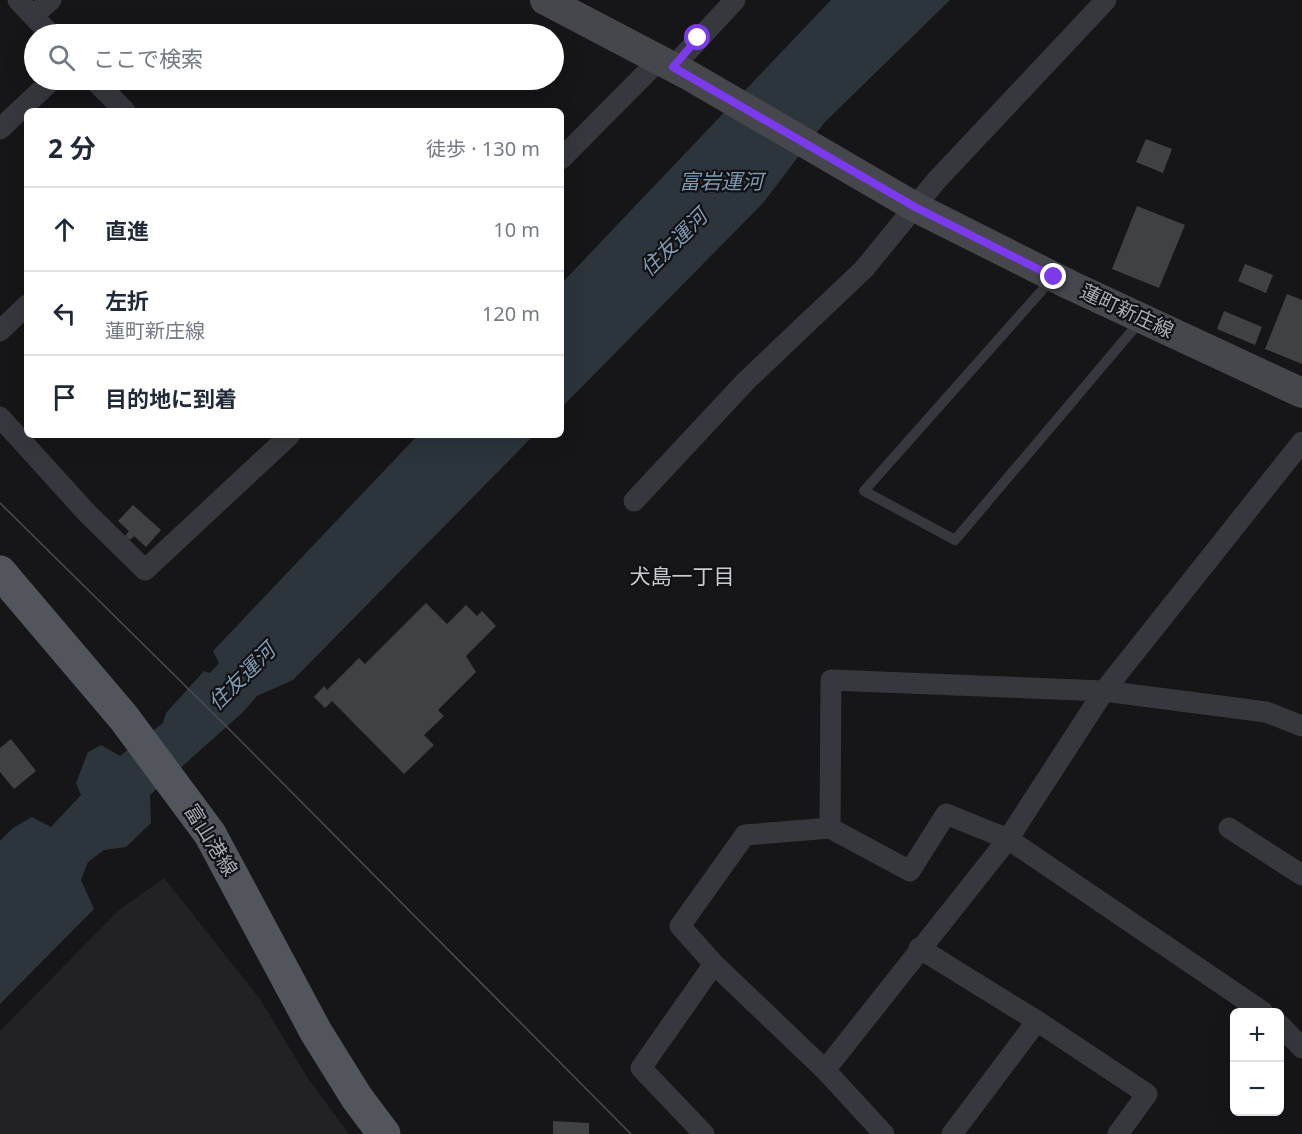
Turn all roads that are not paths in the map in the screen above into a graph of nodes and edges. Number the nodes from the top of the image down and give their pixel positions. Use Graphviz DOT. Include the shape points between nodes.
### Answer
graph roads {
  1 [pos="18,0"];
  2 [pos="51,0"];
  3 [pos="546,0"];
  4 [pos="735,0"];
  5 [pos="1106,0"];
  6 [pos="33,16"];
  7 [pos="41,24"];
  8 [pos="674,68"];
  9 [pos="41,90"];
  10 [pos="104,90"];
  11 [pos="122,108"];
  12 [pos="0,129"];
  13 [pos="564,157"];
  14 [pos="915,207"];
  15 [pos="1054,277"];
  16 [pos="24,308"];
  17 [pos="1142,318"];
  18 [pos="0,332"];
  19 [pos="1302,393"];
  20 [pos="0,417"];
  21 [pos="287,438"];
  22 [pos="1302,442"];
  23 [pos="634,501"];
  24 [pos="0,572"];
  25 [pos="1104,691"];
  26 [pos="1302,726"];
  27 [pos="830,828"];
  28 [pos="1229,828"];
  29 [pos="1008,838"];
  30 [pos="1302,875"];
  31 [pos="919,948"];
  32 [pos="714,964"];
  33 [pos="1257,1008"];
  34 [pos="1037,1021"];
  35 [pos="1284,1029"];
  36 [pos="1302,1048"];
  37 [pos="825,1070"];
  38 [pos="384,1134"];
  39 [pos="704,1134"];
  40 [pos="884,1134"];
  41 [pos="952,1134"];
  42 [pos="1118,1134"];
  1 -- 6 [label="street"];
  2 -- 6 [label="street"];
  3 -- 8 [label="main road, 蓮町新庄線"];
  4 -- 8 [label="street"];
  5 -- 14 [label="street"];
  6 -- 7 [label="street"];
  8 -- 13 [label="street"];
  8 -- 14 [label="main road, 蓮町新庄線"];
  9 -- 12 [label="street"];
  10 -- 11 [label="street"];
  14 -- 15 [label="main road, 蓮町新庄線"];
  14 -- 23 [label="street" via="864,269 746,381"];
  15 -- 17 [label="main road, 蓮町新庄線"];
  15 -- 17 [label="lane" via="864,491 955,540"];
  16 -- 18 [label="street"];
  17 -- 19 [label="main road, 蓮町新庄線"];
  20 -- 21 [label="street" via="145,570"];
  22 -- 25 [label="street"];
  24 -- 38 [label="main road, 富山港線" via="124,718 210,834 316,1032"];
  25 -- 26 [label="street" via="1266,712"];
  25 -- 27 [label="street" via="831,680"];
  25 -- 29 [label="street"];
  27 -- 29 [label="street" via="910,871 946,814"];
  27 -- 32 [label="street" via="745,836 680,926"];
  28 -- 30 [label="street"];
  29 -- 31 [label="street"];
  29 -- 33 [label="street"];
  31 -- 34 [label="street"];
  31 -- 37 [label="street"];
  32 -- 37 [label="street"];
  32 -- 39 [label="street" via="641,1068"];
  34 -- 41 [label="street"];
  34 -- 42 [label="street" via="1147,1094"];
  35 -- 36 [label="street"];
  37 -- 40 [label="street"];
}
